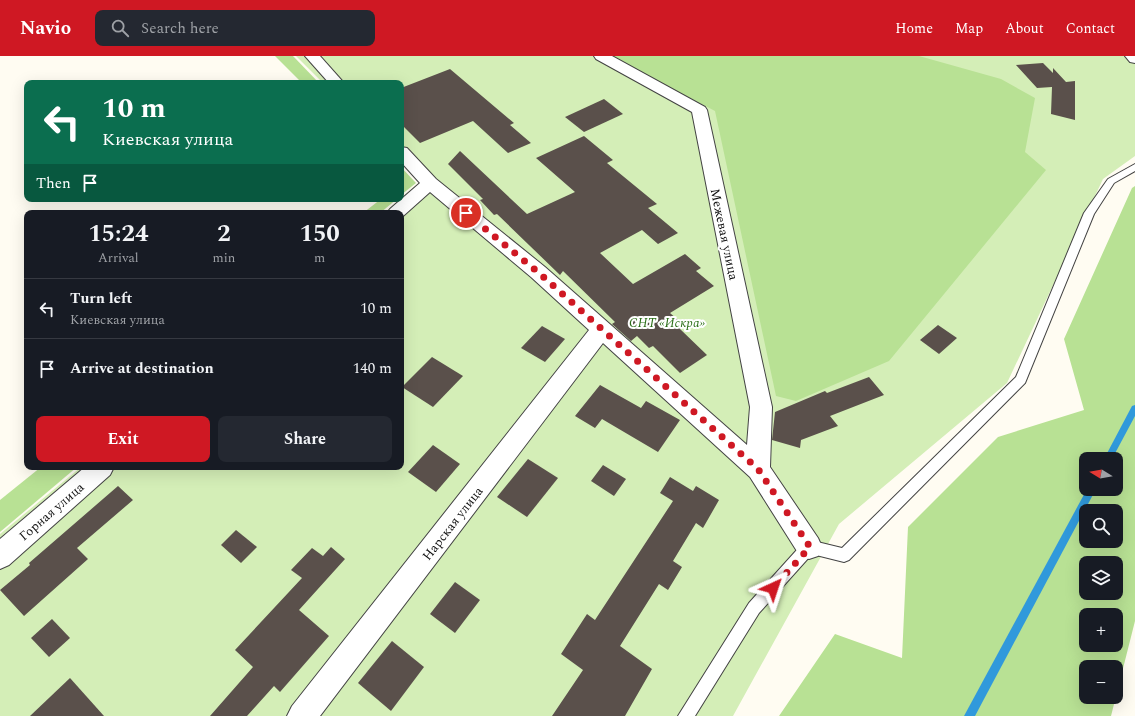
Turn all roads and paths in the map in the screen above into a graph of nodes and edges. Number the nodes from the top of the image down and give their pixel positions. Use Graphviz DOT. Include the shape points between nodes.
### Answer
graph roads {
  1 [pos="312,56"];
  2 [pos="601,56"];
  3 [pos="1132,56"];
  4 [pos="1135,59"];
  5 [pos="334,80"];
  6 [pos="404,155"];
  7 [pos="1135,166"];
  8 [pos="430,183"];
  9 [pos="399,210"];
  10 [pos="602,329"];
  11 [pos="758,469"];
  12 [pos="99,470"];
  13 [pos="810,547"];
  14 [pos="0,556"];
  15 [pos="302,716"];
  16 [pos="686,716"];
  1 -- 5 [label="street"];
  2 -- 11 [label="street, Межевая улица" via="699,110 761,407"];
  3 -- 4 [label="street"];
  6 -- 8 [label="street"];
  7 -- 13 [label="lane" via="1111,181 1088,212 1020,380 844,555"];
  8 -- 9 [label="street"];
  8 -- 10 [label="street" via="538,272"];
  10 -- 11 [label="street"];
  10 -- 15 [label="street, Нарская улица"];
  11 -- 13 [label="street"];
  12 -- 14 [label="street, Горная улица"];
  13 -- 16 [label="lane" via="754,608"];
}
